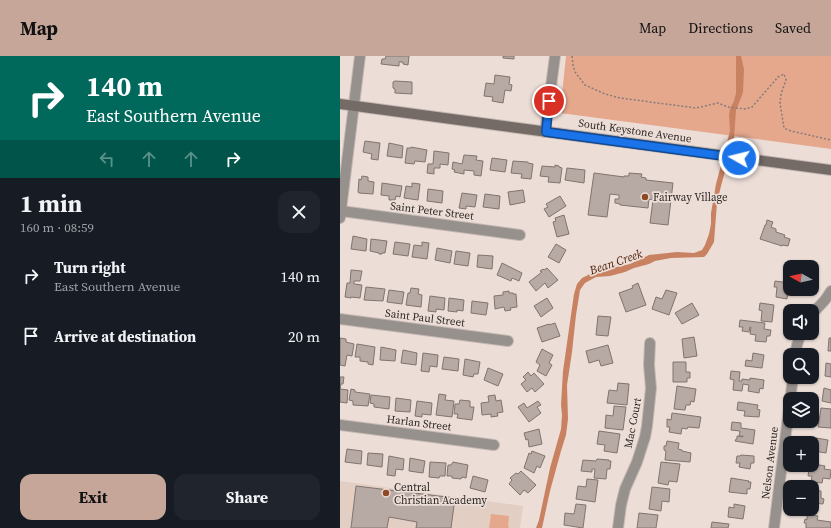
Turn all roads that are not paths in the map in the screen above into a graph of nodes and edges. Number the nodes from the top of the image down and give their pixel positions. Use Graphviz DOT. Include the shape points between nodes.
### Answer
graph roads {
  1 [pos="360,56"];
  2 [pos="555,56"];
  3 [pos="340,104"];
  4 [pos="354,106"];
  5 [pos="546,132"];
  6 [pos="831,170"];
  7 [pos="340,215"];
  8 [pos="520,235"];
  9 [pos="831,291"];
  10 [pos="819,306"];
  11 [pos="340,319"];
  12 [pos="508,341"];
  13 [pos="650,343"];
  14 [pos="792,384"];
  15 [pos="340,425"];
  16 [pos="494,445"];
  17 [pos="618,528"];
  18 [pos="774,528"];
  1 -- 4 [label="street"];
  2 -- 5 [label="street"];
  3 -- 4 [label="main road, South Keystone Avenue"];
  4 -- 5 [label="main road, South Keystone Avenue"];
  4 -- 7 [label="street"];
  5 -- 6 [label="main road, South Keystone Avenue"];
  7 -- 8 [label="street, Saint Peter Street"];
  9 -- 10 [label="street"];
  11 -- 12 [label="street, Saint Paul Street"];
  13 -- 17 [label="street, Mac Court" via="651,388 647,426 637,462 625,489"];
  14 -- 18 [label="street, Nelson Avenue"];
  15 -- 16 [label="street, Harlan Street"];
}
